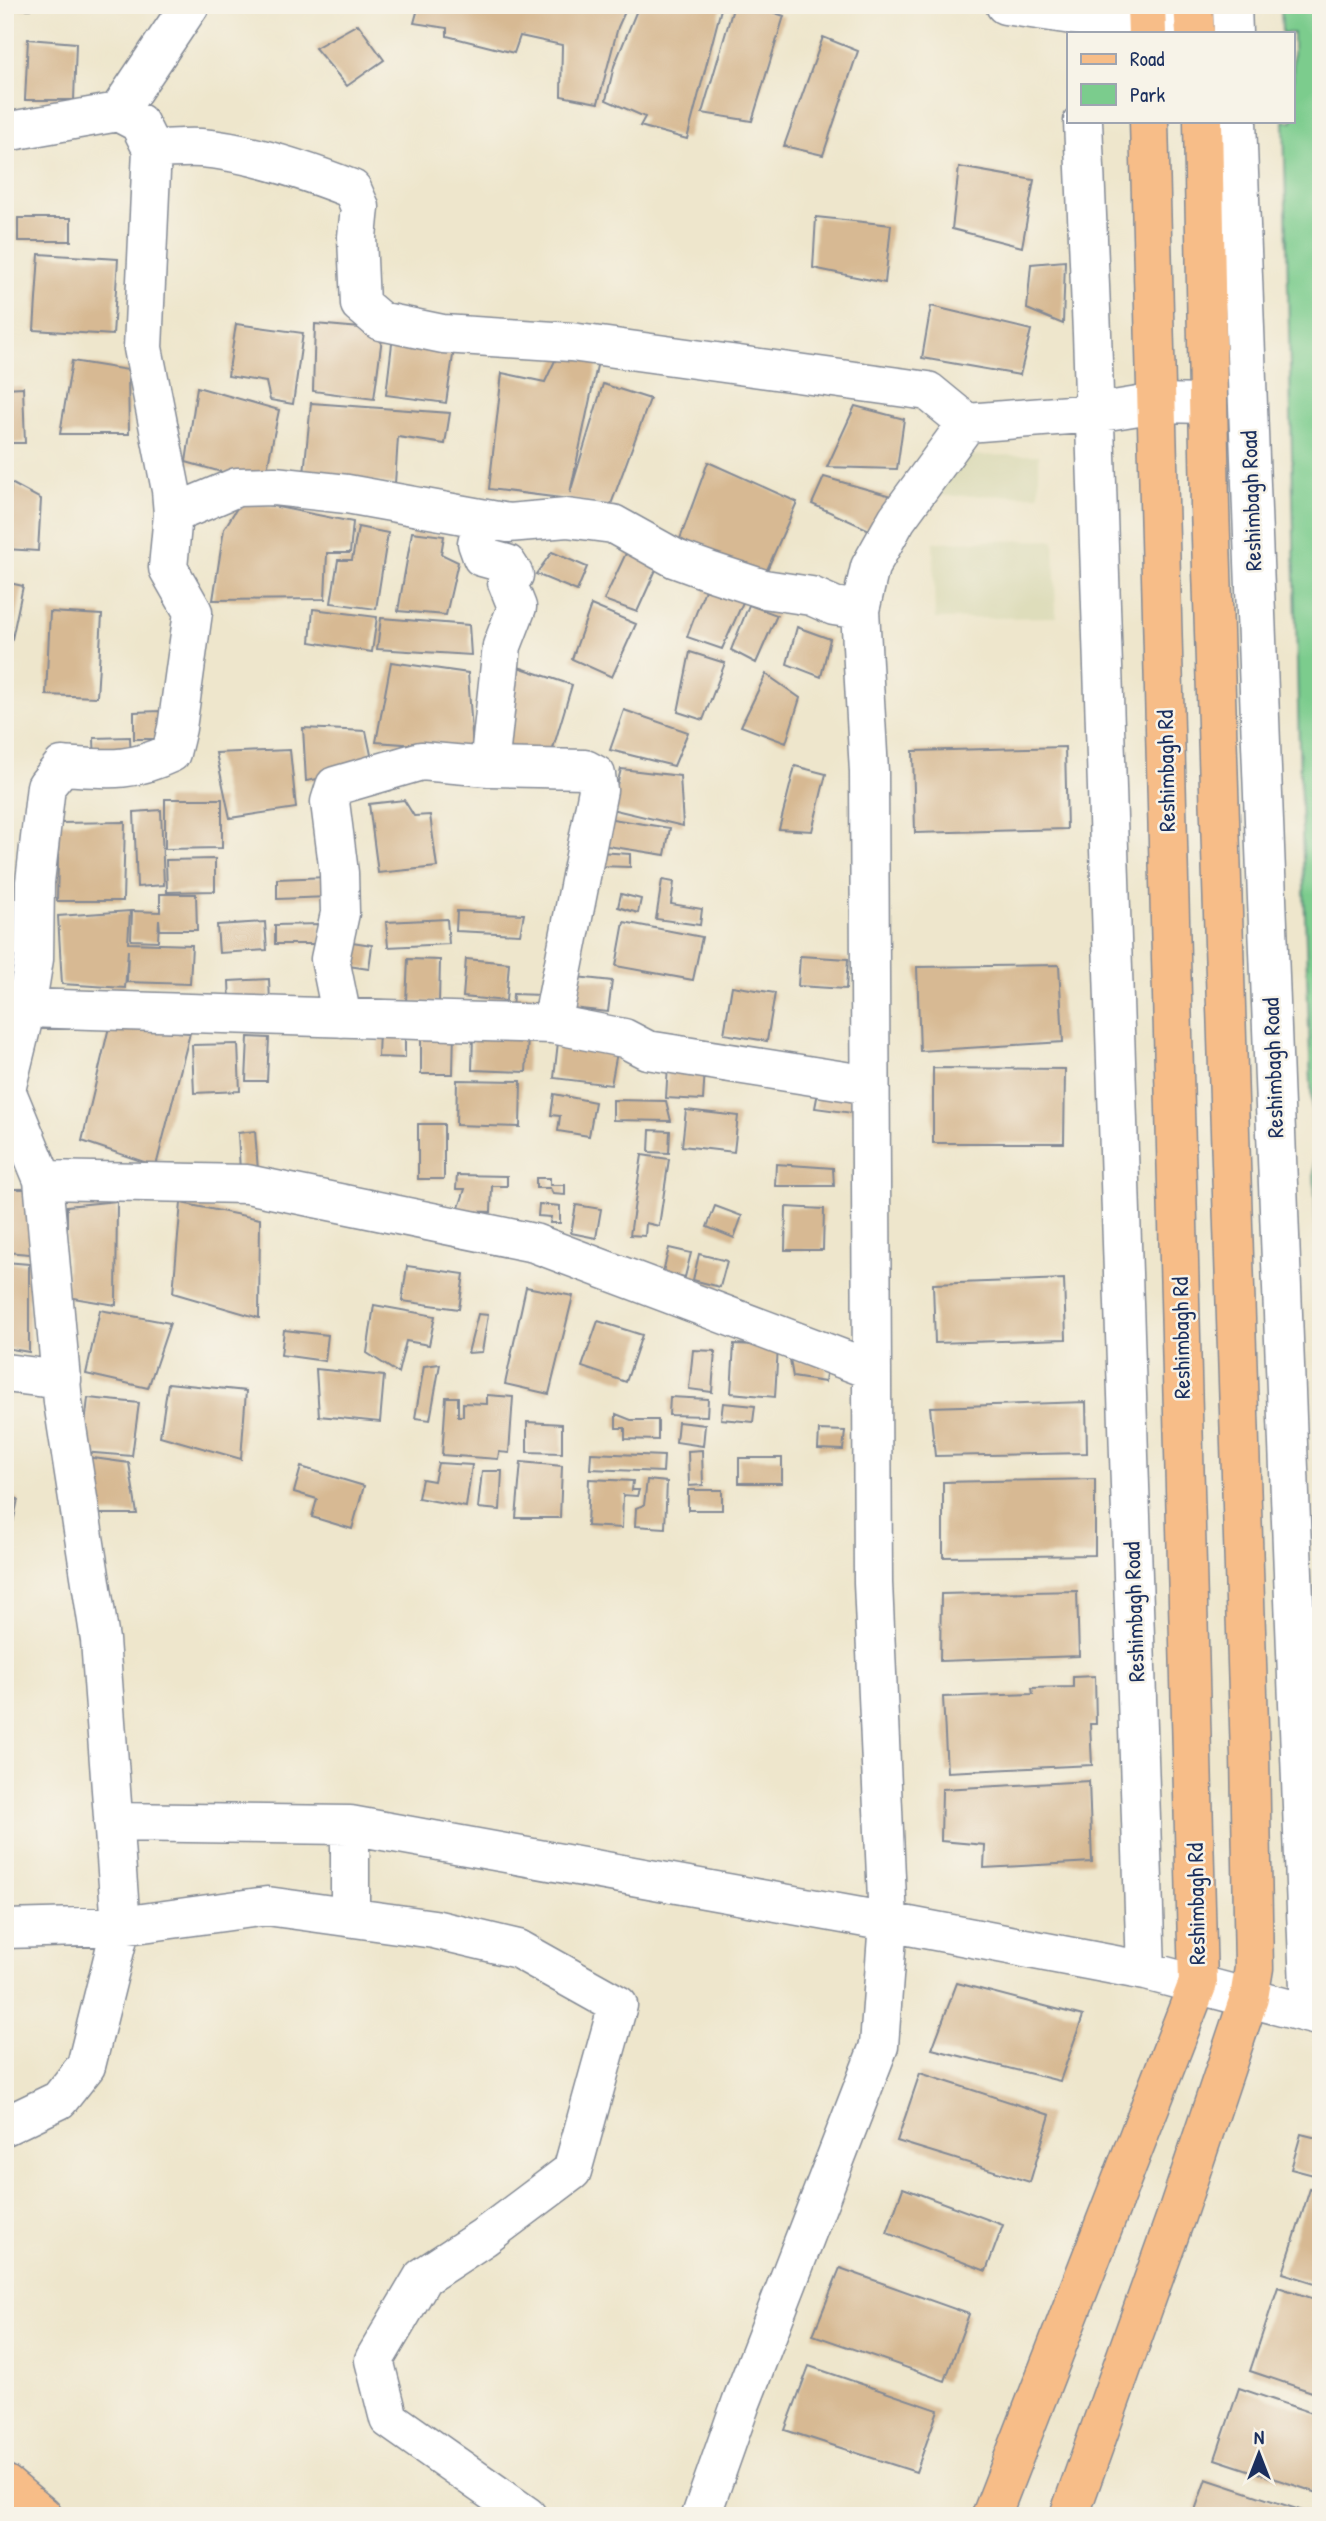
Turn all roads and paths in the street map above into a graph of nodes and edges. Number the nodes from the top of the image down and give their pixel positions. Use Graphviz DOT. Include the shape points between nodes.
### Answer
graph roads {
  1 [pos="190,5"];
  2 [pos="1005,5"];
  3 [pos="1232,5"];
  4 [pos="1194,20"];
  5 [pos="1147,21"];
  6 [pos="1079,25"];
  7 [pos="1233,32"];
  8 [pos="118,112"];
  9 [pos="1083,122"];
  10 [pos="1149,122"];
  11 [pos="1203,122"];
  12 [pos="1237,122"];
  13 [pos="5,132"];
  14 [pos="152,149"];
  15 [pos="1157,403"];
  16 [pos="1208,404"];
  17 [pos="1095,413"];
  18 [pos="967,423"];
  19 [pos="173,514"];
  20 [pos="483,519"];
  21 [pos="860,610"];
  22 [pos="489,767"];
  23 [pos="16,1006"];
  24 [pos="342,1018"];
  25 [pos="552,1024"];
  26 [pos="870,1084"];
  27 [pos="43,1180"];
  28 [pos="872,1370"];
  29 [pos="5,1373"];
  30 [pos="62,1380"];
  31 [pos="113,1822"];
  32 [pos="349,1825"];
  33 [pos="349,1917"];
  34 [pos="888,1922"];
  35 [pos="121,1926"];
  36 [pos="5,1929"];
  37 [pos="1146,1971"];
  38 [pos="1198,1983"];
  39 [pos="1250,1998"];
  40 [pos="1315,2016"];
  41 [pos="5,2126"];
  42 [pos="5,2484"];
  43 [pos="43,2516"];
  44 [pos="527,2516"];
  45 [pos="701,2516"];
  46 [pos="991,2516"];
  47 [pos="1069,2516"];
  1 -- 8 [label="street"];
  2 -- 6 [label="street"];
  3 -- 7 [label="street"];
  4 -- 5 [label="street"];
  5 -- 6 [label="street"];
  8 -- 13 [label="street"];
  8 -- 14 [label="street" via="139,123"];
  9 -- 17 [label="street, Reshimbagh Road"];
  10 -- 15 [label="main road, Reshimbagh Rd"];
  11 -- 16 [label="main road"];
  12 -- 40 [label="street, Reshimbagh Road"];
  14 -- 18 [label="street" via="201,148 269,161 352,189 360,208 360,304 380,321 443,334 571,342 928,391"];
  14 -- 19 [label="street" via="143,348"];
  15 -- 16 [label="street"];
  15 -- 17 [label="street"];
  15 -- 38 [label="main road, Reshimbagh Rd"];
  16 -- 39 [label="main road" via="1250,1756 1254,1968"];
  17 -- 18 [label="street"];
  17 -- 37 [label="street, Reshimbagh Road"];
  18 -- 21 [label="street" via="897,519 870,567"];
  19 -- 20 [label="street" via="237,487 274,486"];
  19 -- 23 [label="street" via="168,568 193,612 170,753 117,770 62,766 46,786 35,882 34,959"];
  20 -- 21 [label="street" via="508,523 568,518 613,524 676,559 712,572 764,589"];
  20 -- 22 [label="street" via="477,543 482,557 507,564 514,575 507,582 516,607 502,646"];
  21 -- 26 [label="street" via="869,772"];
  22 -- 24 [label="street" via="421,761 335,786 330,803 340,913 330,959"];
  22 -- 25 [label="street" via="585,769 596,775 598,790"];
  23 -- 24 [label="street"];
  23 -- 27 [label="street" via="6,1090"];
  24 -- 25 [label="street"];
  25 -- 26 [label="street" via="624,1038 647,1050"];
  26 -- 28 [label="street"];
  27 -- 28 [label="street" via="247,1184 534,1243"];
  27 -- 30 [label="street"];
  28 -- 34 [label="street" via="873,1583"];
  29 -- 30 [label="street"];
  30 -- 31 [label="street" via="100,1640"];
  31 -- 32 [label="street"];
  31 -- 35 [label="street"];
  32 -- 33 [label="street"];
  32 -- 34 [label="street"];
  33 -- 35 [label="street" via="267,1906"];
  33 -- 44 [label="street" via="434,1929 518,1949 618,2005 572,2171 423,2277 374,2360 389,2418"];
  34 -- 37 [label="street"];
  34 -- 45 [label="street" via="879,2046"];
  35 -- 36 [label="street"];
  35 -- 41 [label="street" via="86,2066 59,2100"];
  37 -- 38 [label="street"];
  38 -- 39 [label="street"];
  38 -- 46 [label="main road, Reshimbagh Rd"];
  39 -- 40 [label="street"];
  39 -- 47 [label="main road"];
  42 -- 43 [label="main road"];
}
